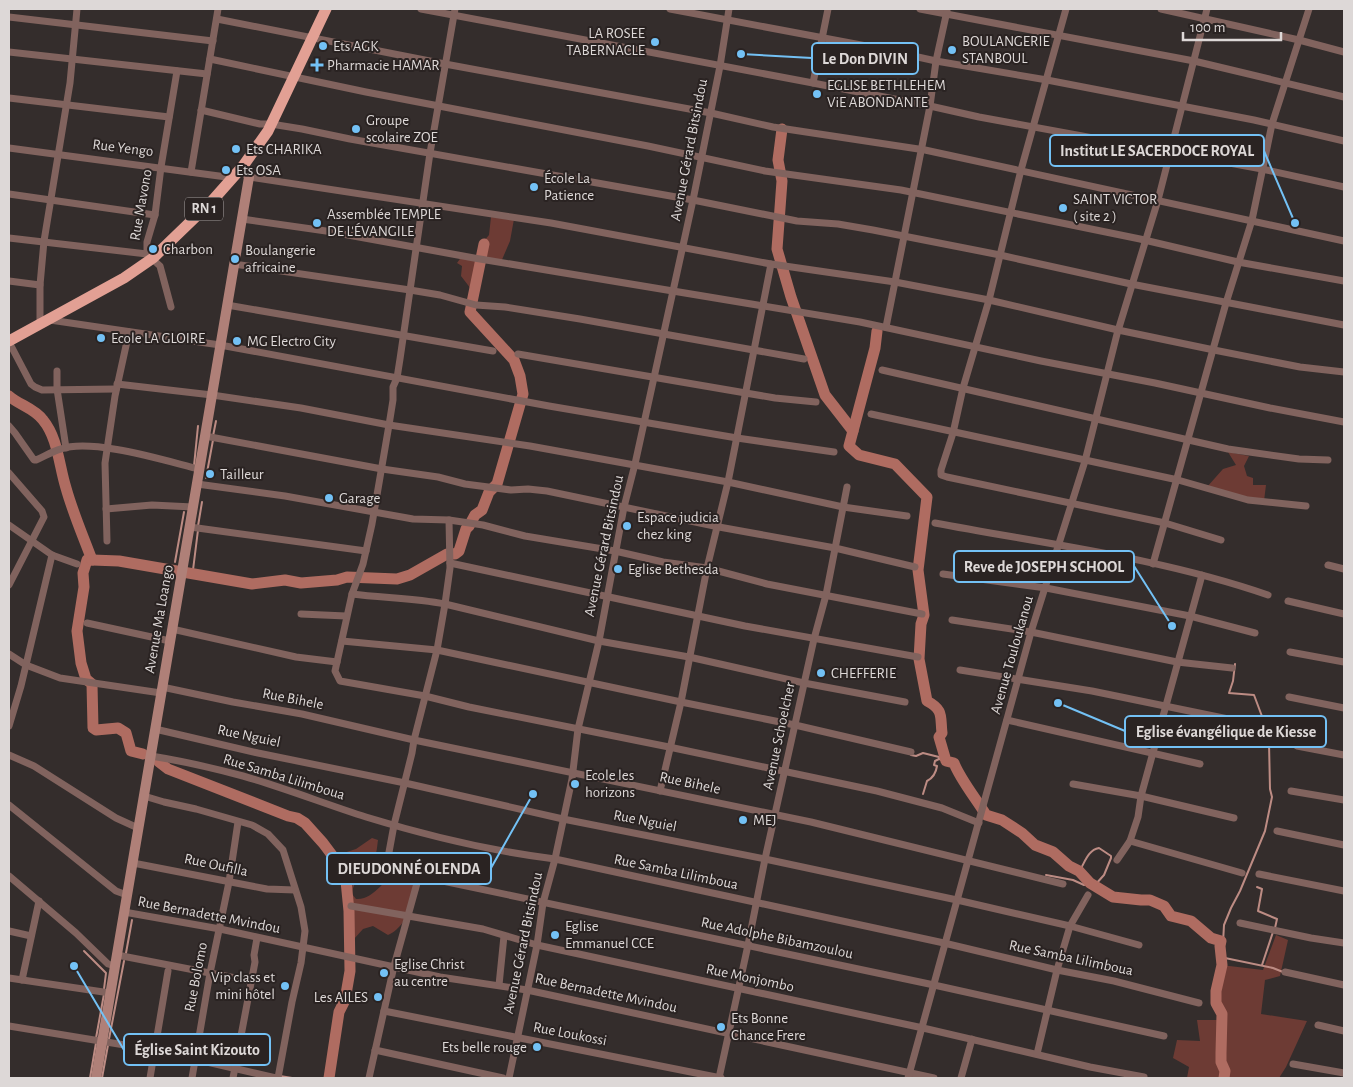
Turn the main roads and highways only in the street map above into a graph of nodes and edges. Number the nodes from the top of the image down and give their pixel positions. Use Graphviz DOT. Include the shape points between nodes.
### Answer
graph roads {
  1 [pos="325,9"];
  2 [pos="246,171"];
  3 [pos="9,342"];
  4 [pos="96,1078"];
  1 -- 2 [label="highway, RN 1"];
  2 -- 3 [label="highway, RN 1" via="234,178 124,278"];
  2 -- 4 [label="main road, Avenue Ma Loango" via="242,219"];
}
